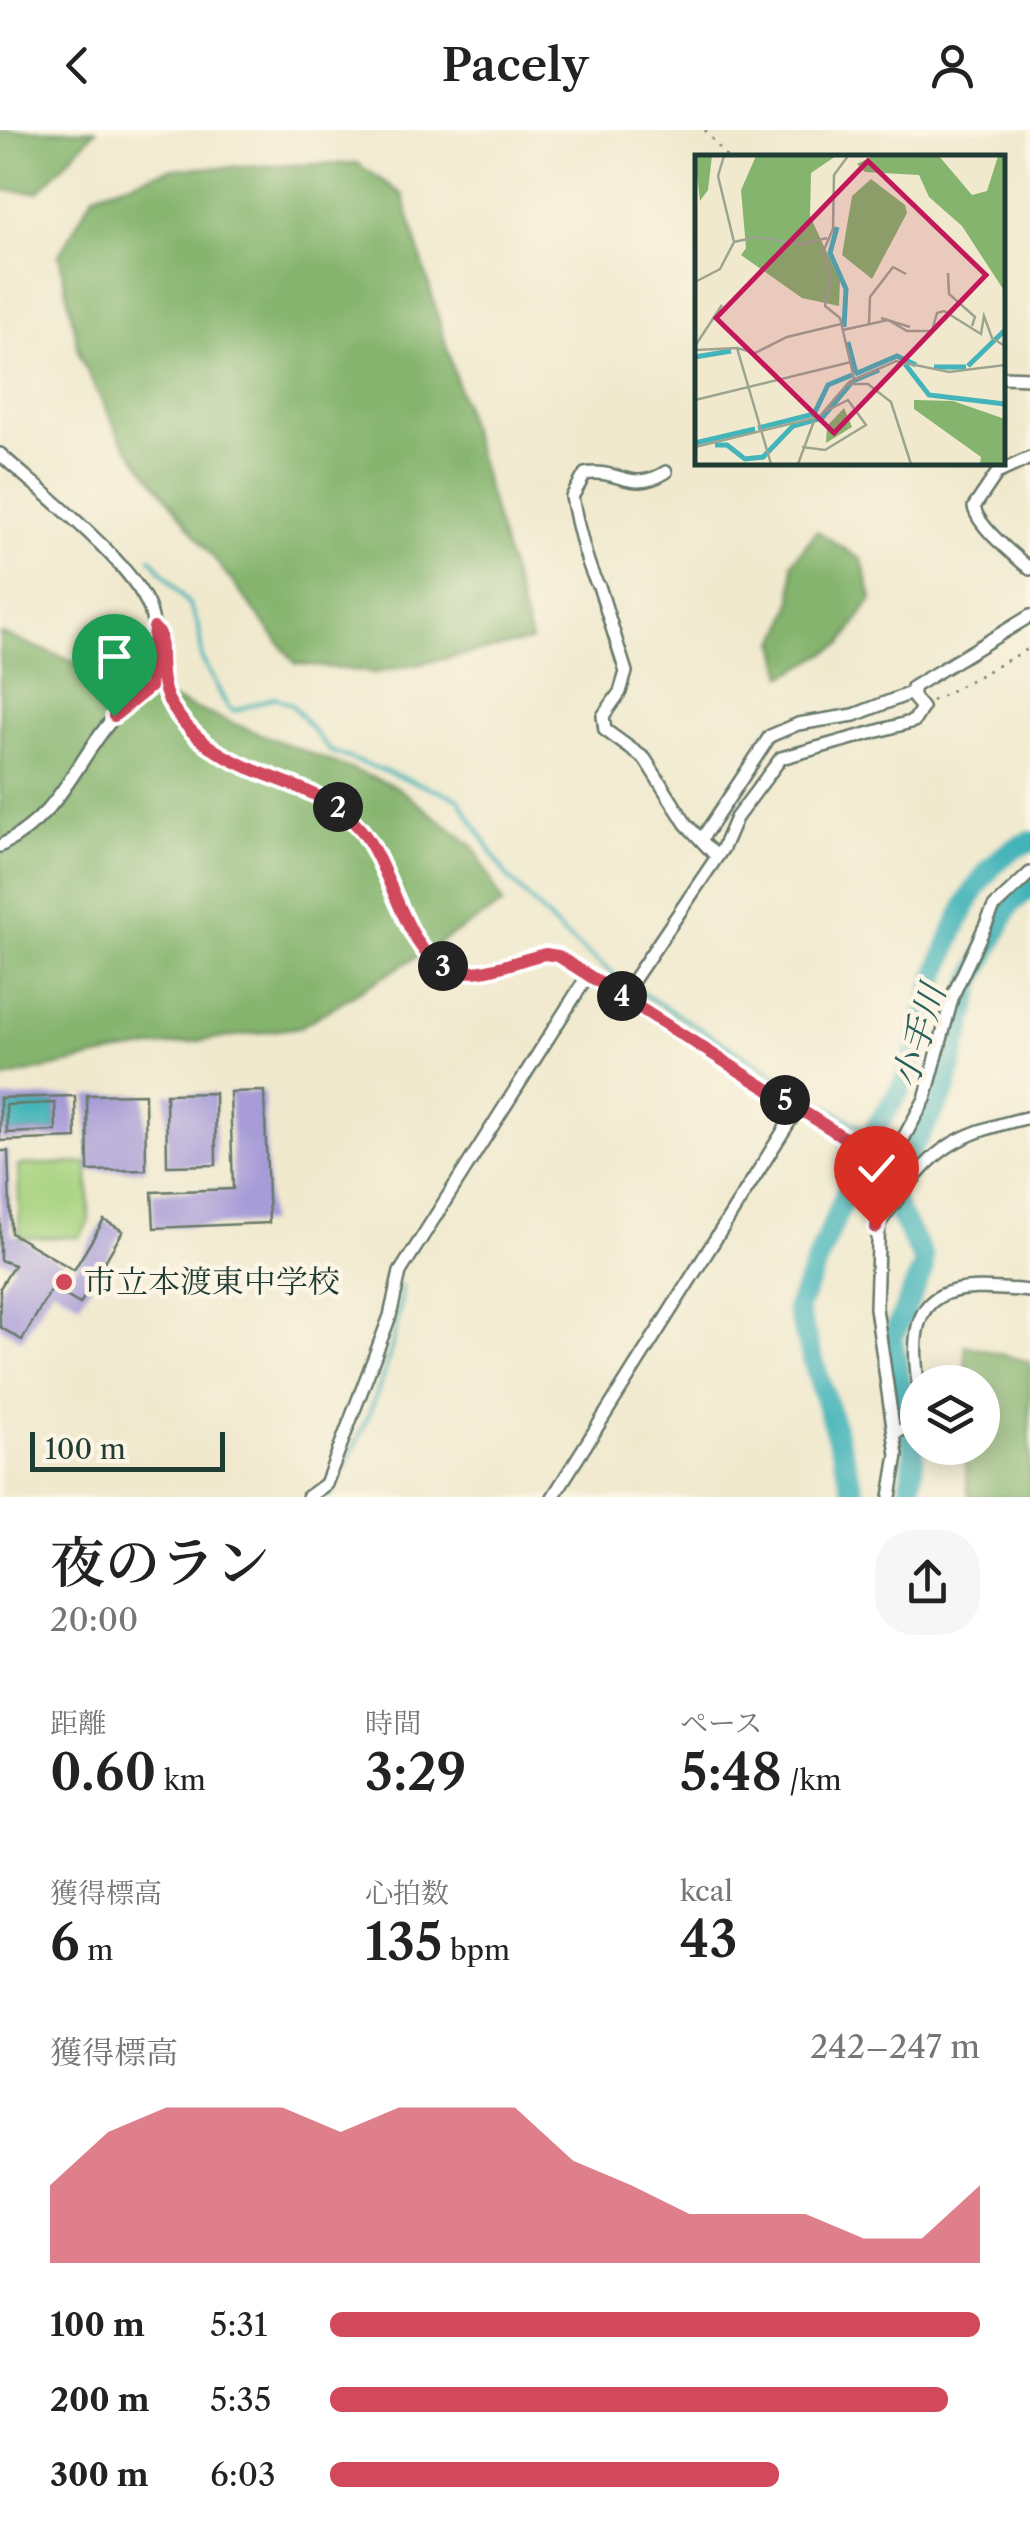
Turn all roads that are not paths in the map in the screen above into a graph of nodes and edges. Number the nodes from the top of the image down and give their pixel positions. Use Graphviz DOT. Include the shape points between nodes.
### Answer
graph roads {
  1 [pos="1005,377"];
  2 [pos="1030,378"];
  3 [pos="0,454"];
  4 [pos="1030,458"];
  5 [pos="666,472"];
  6 [pos="1030,569"];
  7 [pos="1030,616"];
  8 [pos="154,628"];
  9 [pos="911,694"];
  10 [pos="701,840"];
  11 [pos="0,846"];
  12 [pos="716,856"];
  13 [pos="1030,873"];
  14 [pos="588,975"];
  15 [pos="622,997"];
  16 [pos="798,1108"];
  17 [pos="1030,1118"];
  18 [pos="886,1164"];
  19 [pos="876,1228"];
  20 [pos="1030,1292"];
  21 [pos="917,1365"];
  22 [pos="900,1408"];
  23 [pos="900,1460"];
  24 [pos="308,1497"];
  25 [pos="553,1497"];
  26 [pos="890,1497"];
  1 -- 2 [label="street"];
  3 -- 8 [label="street" via="102,548 148,604"];
  4 -- 6 [label="street" via="998,473 974,507 1010,556"];
  5 -- 10 [label="street" via="635,483 604,472 585,474 572,497 590,576 626,672 602,724 645,759"];
  7 -- 9 [label="street"];
  8 -- 11 [label="street" via="150,687 114,716 67,790"];
  8 -- 14 [label="street" via="168,699 195,732 226,760 338,807 362,831 389,874 412,932 438,965 466,973 545,954"];
  9 -- 10 [label="street" via="770,736"];
  9 -- 12 [label="street" via="922,708 914,721 780,758"];
  10 -- 12 [label="street"];
  12 -- 15 [label="street"];
  13 -- 18 [label="street" via="994,906 953,995 925,1099"];
  14 -- 15 [label="street"];
  14 -- 24 [label="street" via="400,1272 390,1316 326,1484"];
  15 -- 16 [label="street"];
  16 -- 18 [label="street"];
  16 -- 25 [label="street"];
  17 -- 19 [label="street" via="949,1142"];
  18 -- 19 [label="street"];
  19 -- 22 [label="street" via="879,1349"];
  20 -- 21 [label="street" via="972,1286 940,1294 916,1334"];
  23 -- 26 [label="street"];
}
